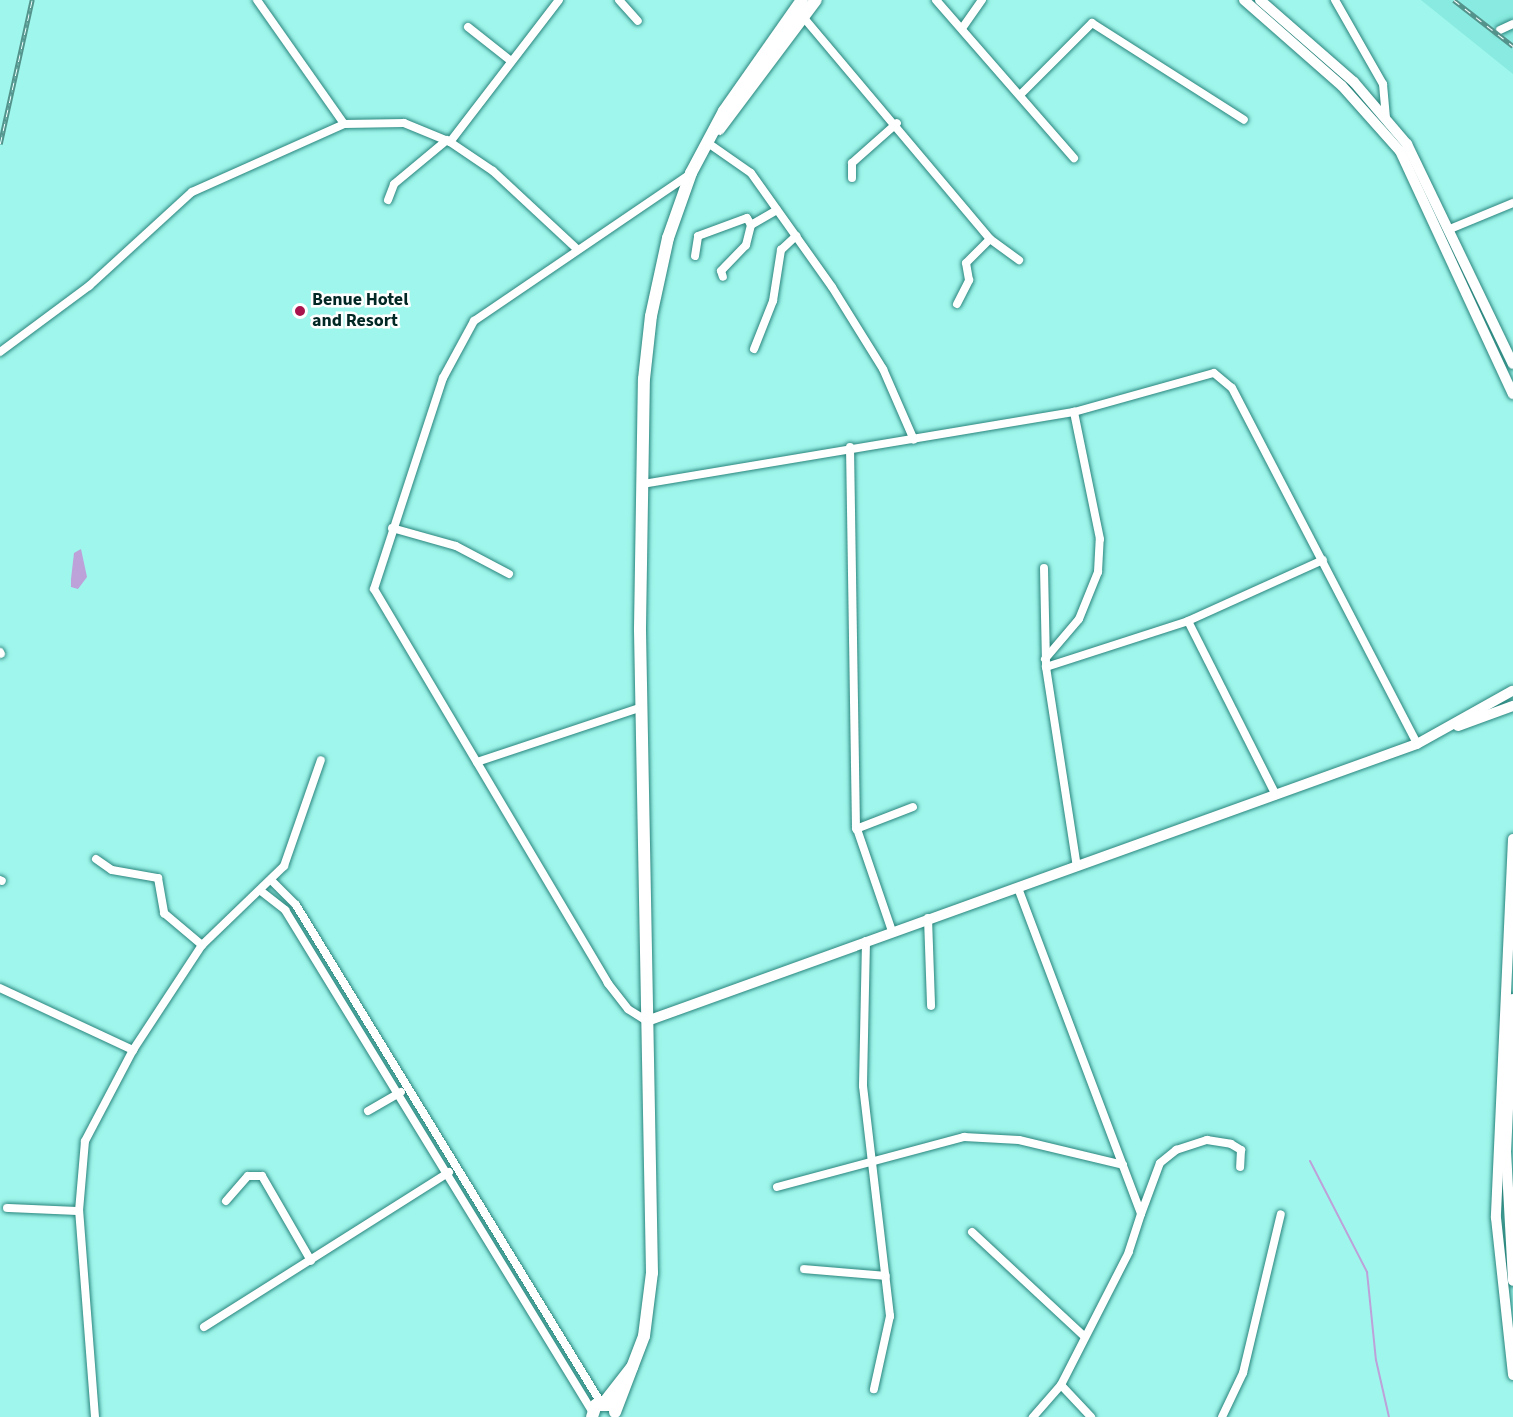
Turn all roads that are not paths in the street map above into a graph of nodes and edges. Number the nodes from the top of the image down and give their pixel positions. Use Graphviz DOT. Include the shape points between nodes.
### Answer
graph roads {
  1 [pos="257,0"];
  2 [pos="559,0"];
  3 [pos="619,0"];
  4 [pos="802,0"];
  5 [pos="816,0"];
  6 [pos="936,0"];
  7 [pos="982,0"];
  8 [pos="1244,0"];
  9 [pos="1260,0"];
  10 [pos="1335,0"];
  11 [pos="804,18"];
  12 [pos="638,21"];
  13 [pos="1513,24"];
  14 [pos="468,27"];
  15 [pos="963,27"];
  16 [pos="1500,30"];
  17 [pos="512,61"];
  18 [pos="1020,95"];
  19 [pos="1386,117"];
  20 [pos="1244,120"];
  21 [pos="897,123"];
  22 [pos="344,124"];
  23 [pos="711,138"];
  24 [pos="449,141"];
  25 [pos="1074,158"];
  26 [pos="691,173"];
  27 [pos="852,178"];
  28 [pos="388,200"];
  29 [pos="1513,203"];
  30 [pos="777,210"];
  31 [pos="751,225"];
  32 [pos="1450,229"];
  33 [pos="796,236"];
  34 [pos="990,239"];
  35 [pos="578,249"];
  36 [pos="695,256"];
  37 [pos="1019,260"];
  38 [pos="723,277"];
  39 [pos="957,304"];
  40 [pos="754,349"];
  41 [pos="0,352"];
  42 [pos="1513,364"];
  43 [pos="1513,394"];
  44 [pos="1074,412"];
  45 [pos="914,440"];
  46 [pos="850,447"];
  47 [pos="643,484"];
  48 [pos="392,528"];
  49 [pos="1323,560"];
  50 [pos="1044,568"];
  51 [pos="509,574"];
  52 [pos="1188,621"];
  53 [pos="1046,663"];
  54 [pos="1513,693"];
  55 [pos="1513,706"];
  56 [pos="642,707"];
  57 [pos="1452,727"];
  58 [pos="1417,744"];
  59 [pos="321,760"];
  60 [pos="477,762"];
  61 [pos="1276,795"];
  62 [pos="913,807"];
  63 [pos="856,829"];
  64 [pos="1513,838"];
  65 [pos="96,859"];
  66 [pos="1077,867"];
  67 [pos="272,881"];
  68 [pos="1018,888"];
  69 [pos="261,891"];
  70 [pos="928,918"];
  71 [pos="892,931"];
  72 [pos="867,941"];
  73 [pos="202,945"];
  74 [pos="0,988"];
  75 [pos="345,990"];
  76 [pos="336,995"];
  77 [pos="1513,999"];
  78 [pos="931,1006"];
  79 [pos="647,1022"];
  80 [pos="133,1050"];
  81 [pos="406,1089"];
  82 [pos="397,1094"];
  83 [pos="368,1111"];
  84 [pos="423,1117"];
  85 [pos="414,1122"];
  86 [pos="1510,1151"];
  87 [pos="871,1163"];
  88 [pos="1123,1165"];
  89 [pos="1240,1167"];
  90 [pos="455,1168"];
  91 [pos="446,1174"];
  92 [pos="777,1187"];
  93 [pos="226,1201"];
  94 [pos="8,1208"];
  95 [pos="79,1211"];
  96 [pos="1140,1214"];
  97 [pos="1281,1214"];
  98 [pos="972,1232"];
  99 [pos="311,1261"];
  100 [pos="804,1269"];
  101 [pos="886,1276"];
  102 [pos="1513,1281"];
  103 [pos="204,1327"];
  104 [pos="1085,1337"];
  105 [pos="637,1362"];
  106 [pos="1513,1375"];
  107 [pos="1061,1386"];
  108 [pos="874,1389"];
  109 [pos="595,1411"];
  110 [pos="615,1415"];
  111 [pos="95,1417"];
  112 [pos="1033,1417"];
  113 [pos="1091,1417"];
  114 [pos="1222,1417"];
  1 -- 22 [label="street"];
  2 -- 17 [label="street"];
  3 -- 12 [label="street"];
  4 -- 23 [label="main road" via="724,111"];
  5 -- 11 [label="main road"];
  6 -- 15 [label="street"];
  7 -- 15 [label="street"];
  8 -- 43 [label="street" via="1342,86 1400,151"];
  9 -- 19 [label="street"];
  10 -- 19 [label="street" via="1383,84"];
  11 -- 21 [label="street"];
  11 -- 23 [label="main road"];
  13 -- 16 [label="street"];
  14 -- 17 [label="street"];
  15 -- 18 [label="street"];
  17 -- 24 [label="street"];
  18 -- 20 [label="street" via="1092,23"];
  18 -- 25 [label="street"];
  19 -- 32 [label="street" via="1407,144"];
  21 -- 27 [label="street" via="852,164"];
  21 -- 34 [label="street"];
  22 -- 24 [label="street" via="404,123"];
  22 -- 41 [label="street" via="192,192 89,286"];
  23 -- 26 [label="main road"];
  23 -- 30 [label="street" via="751,173"];
  24 -- 28 [label="street" via="394,184"];
  24 -- 35 [label="street" via="493,171"];
  26 -- 35 [label="street"];
  26 -- 47 [label="main road" via="668,238 651,316"];
  29 -- 32 [label="street"];
  30 -- 31 [label="street"];
  30 -- 33 [label="street"];
  31 -- 36 [label="street" via="741,216 698,236"];
  31 -- 38 [label="street" via="746,245 721,271"];
  32 -- 42 [label="street"];
  33 -- 40 [label="street" via="781,250 773,302"];
  33 -- 45 [label="street" via="883,369"];
  34 -- 37 [label="street"];
  34 -- 39 [label="street" via="966,262 969,280"];
  35 -- 48 [label="street" via="479,316 468,330 443,378"];
  44 -- 45 [label="street"];
  44 -- 49 [label="street" via="1131,400 1207,372 1220,375 1232,388"];
  44 -- 53 [label="street" via="1100,539 1098,572 1079,619"];
  45 -- 46 [label="street"];
  46 -- 47 [label="street"];
  46 -- 63 [label="street"];
  47 -- 56 [label="main road"];
  48 -- 51 [label="street" via="456,546"];
  48 -- 60 [label="street" via="374,589 378,603"];
  49 -- 52 [label="street"];
  49 -- 58 [label="street"];
  50 -- 53 [label="street"];
  52 -- 53 [label="street"];
  52 -- 61 [label="street"];
  53 -- 66 [label="street"];
  54 -- 57 [label="street"];
  55 -- 57 [label="street"];
  56 -- 60 [label="street"];
  56 -- 79 [label="main road"];
  57 -- 58 [label="street"];
  58 -- 61 [label="street"];
  59 -- 67 [label="street" via="310,804"];
  60 -- 79 [label="street" via="608,983 628,1009"];
  61 -- 66 [label="street"];
  62 -- 63 [label="street"];
  63 -- 71 [label="street"];
  64 -- 106 [label="street" via="1496,1206"];
  65 -- 73 [label="street" via="112,870 158,878 164,913"];
  66 -- 68 [label="street"];
  67 -- 69 [label="street"];
  67 -- 75 [label="street" via="287,891"];
  68 -- 70 [label="street"];
  68 -- 88 [label="street"];
  69 -- 73 [label="street"];
  69 -- 76 [label="street" via="277,899"];
  70 -- 71 [label="street"];
  70 -- 78 [label="street"];
  71 -- 72 [label="street"];
  72 -- 79 [label="street"];
  72 -- 87 [label="street" via="863,1086"];
  73 -- 80 [label="street"];
  74 -- 80 [label="street"];
  75 -- 76 [label="street"];
  75 -- 81 [label="street"];
  76 -- 82 [label="street"];
  77 -- 86 [label="street"];
  79 -- 105 [label="main road" via="652,1273"];
  80 -- 95 [label="street" via="85,1141"];
  81 -- 82 [label="street"];
  81 -- 84 [label="street"];
  82 -- 83 [label="street"];
  82 -- 85 [label="street"];
  84 -- 85 [label="street"];
  84 -- 90 [label="street"];
  85 -- 91 [label="street"];
  86 -- 102 [label="street"];
  87 -- 88 [label="street" via="981,1136"];
  87 -- 92 [label="street"];
  87 -- 101 [label="street"];
  88 -- 96 [label="street"];
  89 -- 96 [label="street" via="1241,1150 1231,1144 1207,1140 1176,1150 1160,1163"];
  90 -- 91 [label="street"];
  90 -- 109 [label="street"];
  91 -- 99 [label="street"];
  91 -- 109 [label="street"];
  93 -- 99 [label="street" via="248,1176 262,1176"];
  94 -- 95 [label="street"];
  95 -- 111 [label="street"];
  96 -- 104 [label="street" via="1133,1244"];
  97 -- 114 [label="street" via="1243,1373"];
  98 -- 104 [label="street"];
  99 -- 103 [label="street"];
  100 -- 101 [label="street"];
  101 -- 108 [label="street" via="889,1331"];
  104 -- 107 [label="street"];
  105 -- 109 [label="main road"];
  105 -- 110 [label="main road"];
  107 -- 112 [label="street"];
  107 -- 113 [label="street"];
  109 -- 110 [label="main road"];
}
